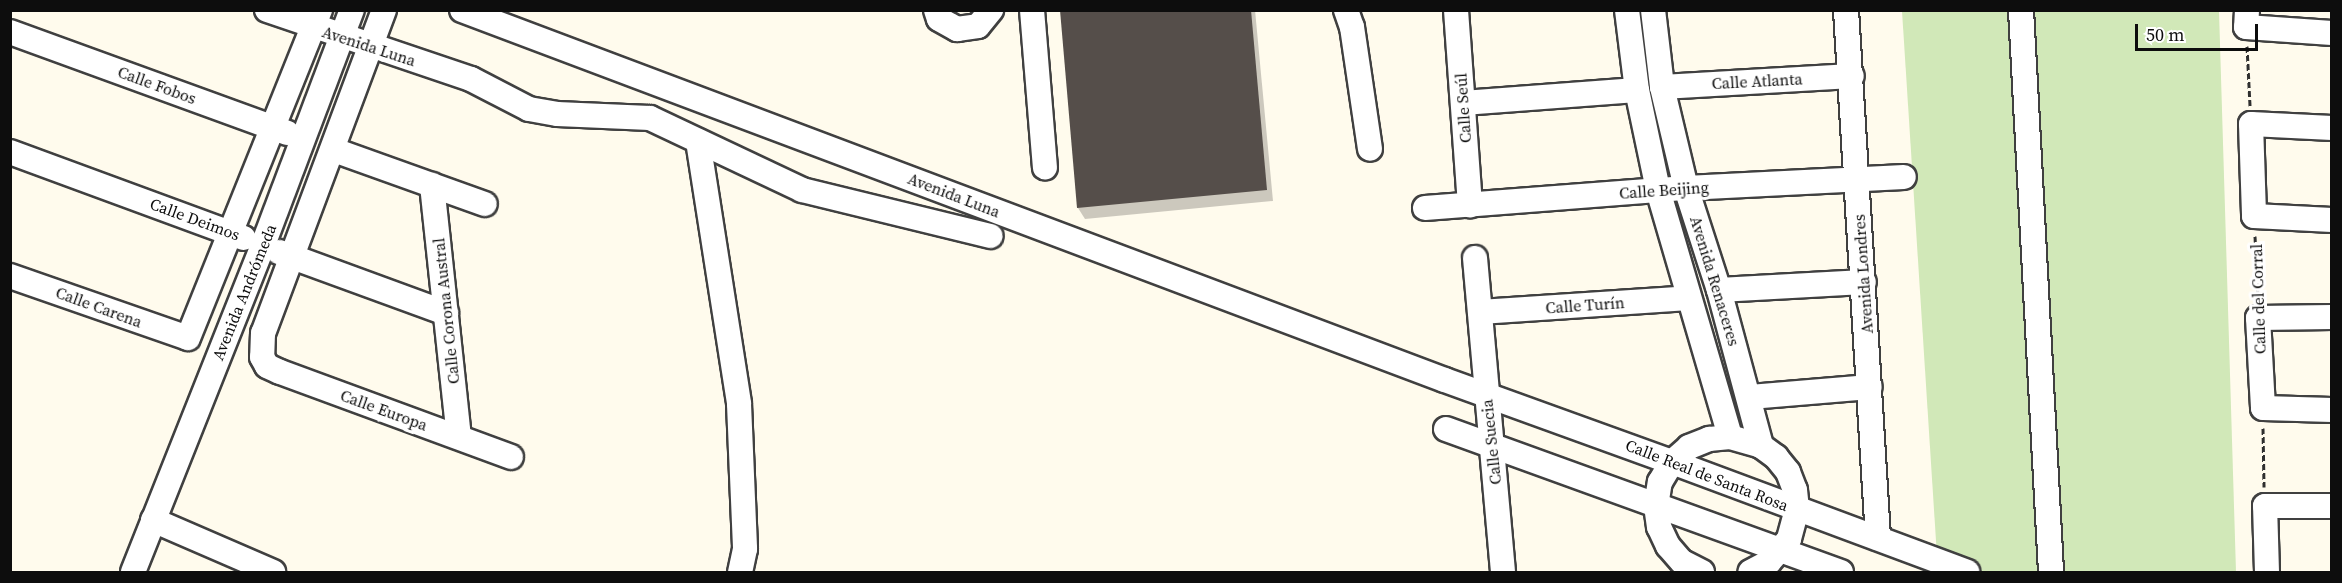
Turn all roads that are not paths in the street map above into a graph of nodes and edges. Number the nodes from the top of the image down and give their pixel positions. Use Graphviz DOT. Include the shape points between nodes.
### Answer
graph roads {
  1 [pos="267,10"];
  2 [pos="352,10"];
  3 [pos="384,10"];
  4 [pos="462,10"];
  5 [pos="936,10"];
  6 [pos="991,10"];
  7 [pos="1032,10"];
  8 [pos="1346,10"];
  9 [pos="1456,10"];
  10 [pos="1627,10"];
  11 [pos="1653,10"];
  12 [pos="1846,10"];
  13 [pos="2021,10"];
  14 [pos="317,19"];
  15 [pos="2246,19"];
  16 [pos="10,32"];
  17 [pos="2331,33"];
  18 [pos="342,37"];
  19 [pos="371,47"];
  20 [pos="1852,76"];
  21 [pos="1662,87"];
  22 [pos="1637,90"];
  23 [pos="1463,103"];
  24 [pos="272,128"];
  25 [pos="2331,128"];
  26 [pos="304,138"];
  27 [pos="698,141"];
  28 [pos="1370,149"];
  29 [pos="334,150"];
  30 [pos="10,152"];
  31 [pos="1046,167"];
  32 [pos="1904,177"];
  33 [pos="1856,178"];
  34 [pos="432,185"];
  35 [pos="1686,188"];
  36 [pos="1658,190"];
  37 [pos="485,204"];
  38 [pos="1470,206"];
  39 [pos="1425,208"];
  40 [pos="2331,220"];
  41 [pos="231,232"];
  42 [pos="990,236"];
  43 [pos="263,245"];
  44 [pos="293,258"];
  45 [pos="1475,258"];
  46 [pos="10,276"];
  47 [pos="1864,282"];
  48 [pos="1719,290"];
  49 [pos="1689,298"];
  50 [pos="1480,312"];
  51 [pos="446,313"];
  52 [pos="2331,317"];
  53 [pos="262,357"];
  54 [pos="1446,380"];
  55 [pos="1870,387"];
  56 [pos="1486,395"];
  57 [pos="1750,397"];
  58 [pos="2331,410"];
  59 [pos="1446,429"];
  60 [pos="459,437"];
  61 [pos="1730,437"];
  62 [pos="1491,444"];
  63 [pos="1761,446"];
  64 [pos="511,457"];
  65 [pos="1672,462"];
  66 [pos="1656,506"];
  67 [pos="2331,506"];
  68 [pos="1797,509"];
  69 [pos="153,520"];
  70 [pos="1878,538"];
  71 [pos="1780,552"];
  72 [pos="1688,569"];
  73 [pos="133,573"];
  74 [pos="273,573"];
  75 [pos="740,573"];
  76 [pos="1503,573"];
  77 [pos="1750,573"];
  78 [pos="1841,573"];
  79 [pos="1967,573"];
  80 [pos="2051,573"];
  81 [pos="2267,573"];
  1 -- 14 [label="street, Avenida Luna"];
  2 -- 18 [label="street, Avenida Andrómeda"];
  3 -- 19 [label="street, Avenida Andrómeda"];
  4 -- 54 [label="street, Avenida Luna"];
  5 -- 6 [label="street" via="939,19 957,29 978,26"];
  7 -- 31 [label="street"];
  8 -- 28 [label="street" via="1352,27"];
  9 -- 23 [label="street, Calle Seúl"];
  10 -- 22 [label="street, Avenida Renaceres"];
  11 -- 21 [label="street, Avenida Renaceres"];
  12 -- 20 [label="street, Avenida Londres"];
  13 -- 80 [label="street"];
  14 -- 18 [label="street, Avenida Luna"];
  14 -- 24 [label="street"];
  15 -- 17 [label="street"];
  16 -- 24 [label="street, Calle Fobos"];
  18 -- 19 [label="street, Avenida Luna"];
  18 -- 26 [label="street, Avenida Andrómeda"];
  19 -- 27 [label="street, Avenida Luna" via="471,79 529,110 650,118"];
  19 -- 29 [label="street, Avenida Andrómeda"];
  20 -- 21 [label="street, Calle Atlanta"];
  20 -- 33 [label="street, Avenida Londres"];
  21 -- 35 [label="street, Avenida Renaceres"];
  22 -- 23 [label="street"];
  22 -- 36 [label="street, Avenida Renaceres"];
  23 -- 38 [label="street, Calle Seúl"];
  24 -- 26 [label="street, Calle Fobos"];
  24 -- 41 [label="street"];
  25 -- 40 [label="street" via="2251,124 2254,216"];
  26 -- 43 [label="street, Avenida Andrómeda"];
  27 -- 42 [label="street, Avenida Luna" via="802,190"];
  27 -- 75 [label="street" via="739,404 746,549"];
  29 -- 34 [label="street"];
  29 -- 44 [label="street, Avenida Andrómeda"];
  30 -- 41 [label="street, Calle Deimos"];
  32 -- 33 [label="street, Calle Beijing"];
  33 -- 35 [label="street, Calle Beijing"];
  33 -- 47 [label="street, Avenida Londres"];
  34 -- 37 [label="street"];
  34 -- 51 [label="street, Calle Corona Austral"];
  35 -- 36 [label="street, Calle Beijing"];
  35 -- 48 [label="street, Avenida Renaceres"];
  36 -- 38 [label="street, Calle Beijing"];
  36 -- 49 [label="street, Avenida Renaceres"];
  38 -- 39 [label="street, Calle Beijing"];
  41 -- 43 [label="street, Calle Deimos"];
  41 -- 46 [label="street, Calle Carena" via="188,338"];
  43 -- 44 [label="street, Calle Deimos"];
  43 -- 69 [label="street, Avenida Andrómeda"];
  44 -- 51 [label="street, Calle Deimos"];
  44 -- 53 [label="street, Avenida Andrómeda" via="263,333"];
  45 -- 50 [label="street, Calle Suecia"];
  47 -- 48 [label="street"];
  47 -- 55 [label="street, Avenida Londres"];
  48 -- 57 [label="street, Avenida Renaceres"];
  49 -- 50 [label="street, Calle Turín"];
  49 -- 61 [label="street, Avenida Renaceres"];
  50 -- 56 [label="street, Calle Suecia"];
  51 -- 60 [label="street, Calle Corona Austral"];
  52 -- 58 [label="street, Calle del Corral" via="2258,318 2263,408"];
  53 -- 60 [label="street, Calle Europa" via="267,366 280,372"];
  54 -- 56 [label="street, Calle Real de Santa Rosa"];
  55 -- 57 [label="street"];
  55 -- 70 [label="street, Avenida Londres"];
  56 -- 62 [label="street, Calle Suecia"];
  56 -- 65 [label="street, Calle Real de Santa Rosa"];
  57 -- 63 [label="street, Avenida Renaceres"];
  59 -- 62 [label="street"];
  60 -- 64 [label="street, Calle Europa"];
  61 -- 63 [label="street"];
  61 -- 65 [label="street" via="1709,439 1689,447"];
  62 -- 66 [label="street"];
  62 -- 76 [label="street, Calle Suecia"];
  63 -- 68 [label="street" via="1788,472"];
  65 -- 66 [label="street" via="1660,482"];
  65 -- 68 [label="street, Calle Real de Santa Rosa"];
  66 -- 71 [label="street"];
  66 -- 72 [label="street" via="1659,527 1668,546"];
  67 -- 81 [label="street" via="2265,506"];
  68 -- 70 [label="street, Calle Real de Santa Rosa"];
  68 -- 71 [label="street" via="1789,539"];
  69 -- 73 [label="street, Avenida Andrómeda"];
  69 -- 74 [label="street"];
  70 -- 79 [label="street, Calle Real de Santa Rosa"];
  71 -- 77 [label="street"];
  71 -- 78 [label="street"];
}
